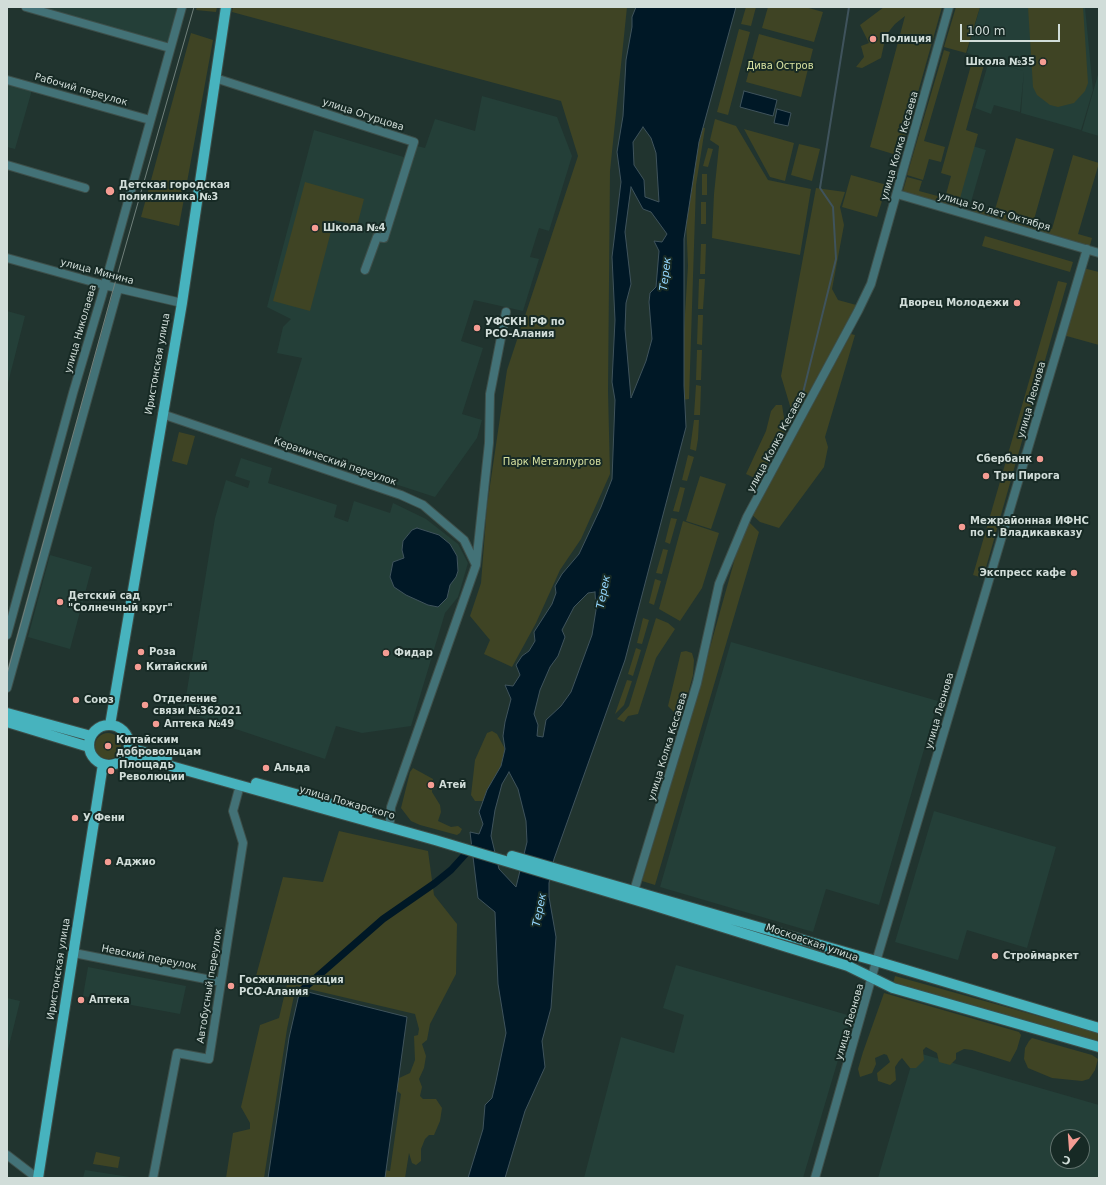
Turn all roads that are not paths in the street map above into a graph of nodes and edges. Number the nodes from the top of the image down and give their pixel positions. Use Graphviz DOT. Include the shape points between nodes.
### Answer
graph roads {
  1 [pos="26,7"];
  2 [pos="182,7"];
  3 [pos="226,7"];
  4 [pos="949,7"];
  5 [pos="170,48"];
  6 [pos="215,78"];
  7 [pos="7,80"];
  8 [pos="150,120"];
  9 [pos="7,165"];
  10 [pos="85,188"];
  11 [pos="896,194"];
  12 [pos="1087,249"];
  13 [pos="1099,253"];
  14 [pos="7,258"];
  15 [pos="365,270"];
  16 [pos="104,286"];
  17 [pos="118,289"];
  18 [pos="182,303"];
  19 [pos="506,312"];
  20 [pos="162,414"];
  21 [pos="476,566"];
  22 [pos="7,635"];
  23 [pos="7,688"];
  24 [pos="7,713"];
  25 [pos="7,722"];
  26 [pos="110,725"];
  27 [pos="91,736"];
  28 [pos="89,747"];
  29 [pos="129,748"];
  30 [pos="124,758"];
  31 [pos="103,764"];
  32 [pos="240,785"];
  33 [pos="390,821"];
  34 [pos="436,838"];
  35 [pos="563,875"];
  36 [pos="634,891"];
  37 [pos="74,953"];
  38 [pos="876,961"];
  39 [pos="873,978"];
  40 [pos="221,982"];
  41 [pos="1099,1028"];
  42 [pos="1099,1048"];
  43 [pos="7,1156"];
  44 [pos="37,1178"];
  45 [pos="153,1178"];
  46 [pos="815,1178"];
  1 -- 5 [label="street"];
  2 -- 5 [label="street, улица Николаева"];
  3 -- 6 [label="main road, Иристонская улица"];
  4 -- 11 [label="street, улица Колка Кесаева"];
  5 -- 8 [label="street, улица Николаева"];
  6 -- 15 [label="street, улица Огурцова" via="414,142 384,238 377,237"];
  6 -- 18 [label="main road, Иристонская улица"];
  7 -- 8 [label="street, Рабочий переулок"];
  8 -- 16 [label="street, улица Николаева"];
  9 -- 10 [label="street"];
  11 -- 12 [label="street, улица 50 лет Октября"];
  11 -- 36 [label="street, улица Колка Кесаева" via="868,291 747,517 720,584 695,690"];
  12 -- 13 [label="street, улица 50 лет Октября"];
  12 -- 38 [label="street, улица Леонова"];
  14 -- 16 [label="street, улица Минина"];
  16 -- 17 [label="street, улица Минина"];
  16 -- 22 [label="street, улица Николаева"];
  17 -- 18 [label="street, улица Минина"];
  17 -- 23 [label="street"];
  18 -- 20 [label="main road, Иристонская улица"];
  19 -- 21 [label="street" via="490,394 489,444"];
  20 -- 21 [label="street, Керамический переулок" via="401,495 423,505 464,540"];
  20 -- 26 [label="main road, Иристонская улица"];
  21 -- 33 [label="street" via="391,807"];
  24 -- 27 [label="main road"];
  25 -- 28 [label="main road"];
  26 -- 27 [label="main road" via="99,728"];
  26 -- 29 [label="main road" via="116,726 126,735"];
  27 -- 28 [label="main road"];
  28 -- 31 [label="main road" via="93,758"];
  29 -- 30 [label="main road"];
  29 -- 33 [label="main road, улица Пожарского"];
  30 -- 31 [label="main road" via="111,765"];
  30 -- 32 [label="main road, улица Пожарского" via="160,763"];
  31 -- 37 [label="main road, Иристонская улица"];
  32 -- 34 [label="main road, улица Пожарского"];
  32 -- 40 [label="street, Автобусный переулок" via="233,812 243,843"];
  33 -- 34 [label="main road, улица Пожарского"];
  34 -- 35 [label="main road, улица Пожарского"];
  35 -- 36 [label="main road, Московская улица"];
  35 -- 39 [label="main road, Московская улица" via="848,966"];
  36 -- 38 [label="main road, Московская улица"];
  37 -- 40 [label="street, Невский переулок"];
  37 -- 44 [label="main road, Иристонская улица"];
  38 -- 39 [label="street, улица Леонова"];
  38 -- 41 [label="main road, Московская улица"];
  39 -- 42 [label="main road, Московская улица" via="906,992"];
  39 -- 46 [label="street, улица Леонова"];
  40 -- 45 [label="street, Автобусный переулок" via="209,1059 177,1054"];
  43 -- 44 [label="street"];
}
